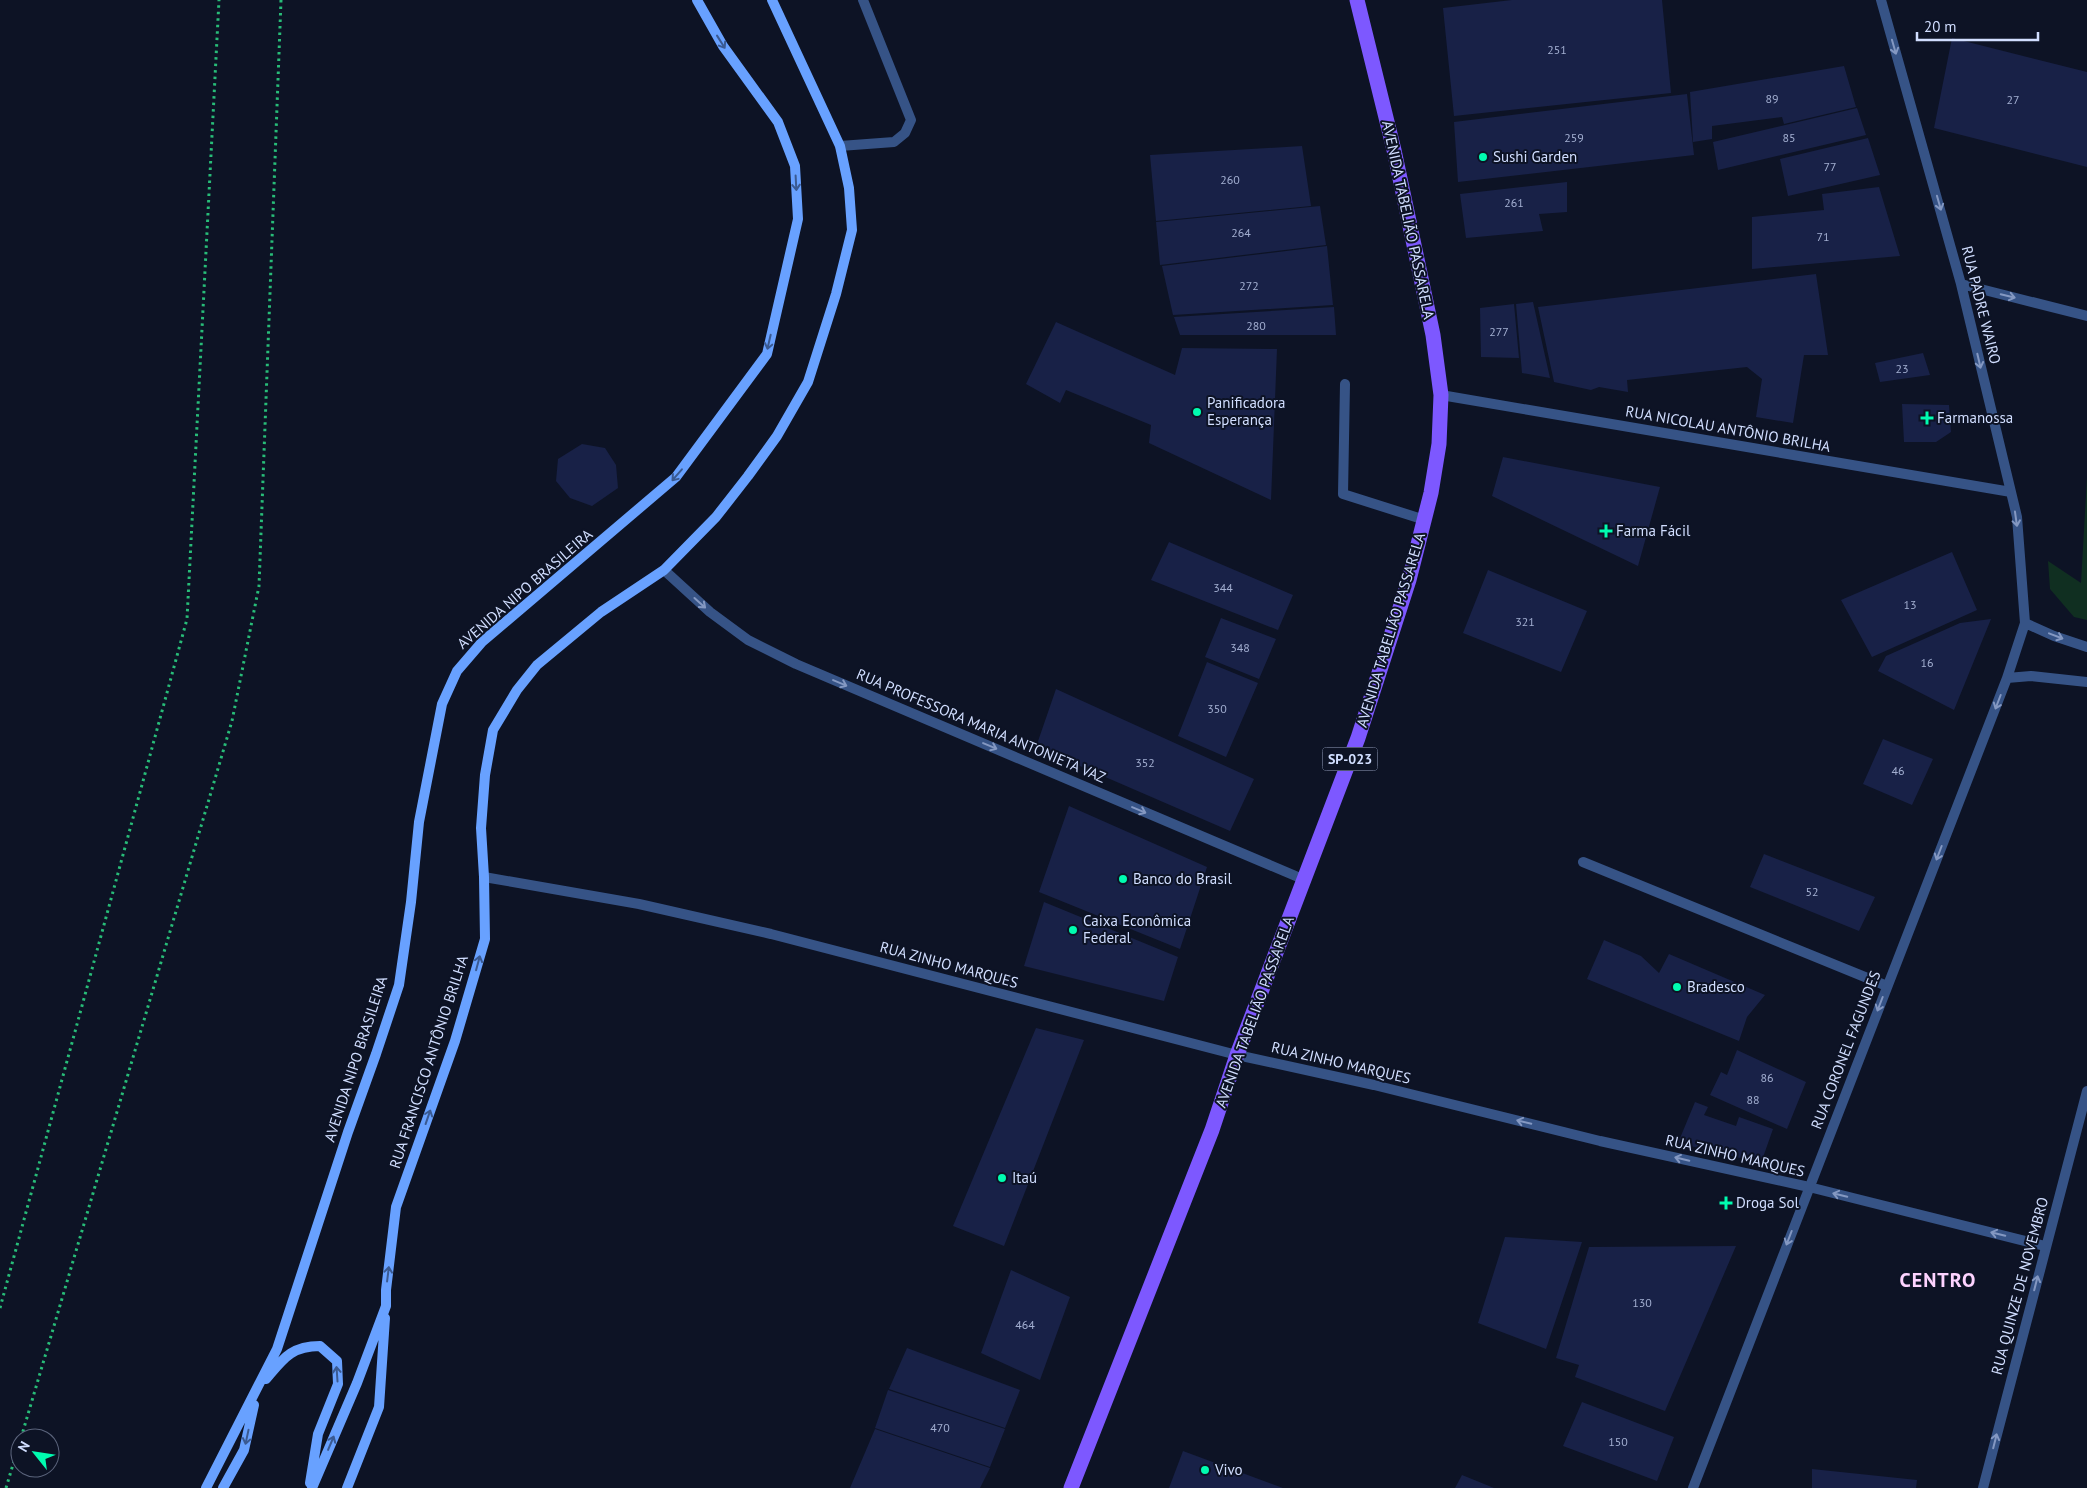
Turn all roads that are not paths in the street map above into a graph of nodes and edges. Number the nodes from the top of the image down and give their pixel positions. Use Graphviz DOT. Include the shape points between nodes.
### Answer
graph roads {
  1 [pos="697,0"];
  2 [pos="772,0"];
  3 [pos="863,0"];
  4 [pos="1357,0"];
  5 [pos="1881,0"];
  6 [pos="840,146"];
  7 [pos="1961,284"];
  8 [pos="2087,316"];
  9 [pos="1345,384"];
  10 [pos="1441,395"];
  11 [pos="2011,492"];
  12 [pos="1424,520"];
  13 [pos="664,570"];
  14 [pos="2025,622"];
  15 [pos="2087,647"];
  16 [pos="2007,678"];
  17 [pos="2087,682"];
  18 [pos="1583,862"];
  19 [pos="484,876"];
  20 [pos="1305,880"];
  21 [pos="1887,986"];
  22 [pos="1237,1056"];
  23 [pos="2087,1092"];
  24 [pos="1808,1187"];
  25 [pos="2045,1246"];
  26 [pos="386,1306"];
  27 [pos="257,1389"];
  28 [pos="206,1488"];
  29 [pos="223,1488"];
  30 [pos="310,1488"];
  31 [pos="347,1488"];
  32 [pos="1070,1488"];
  33 [pos="1693,1488"];
  34 [pos="1983,1488"];
  1 -- 27 [label="street, AVENIDA NIPO BRASILEIRA, one-way" via="723,46 778,122 795,166 798,219 767,354 676,477 482,642 457,671 442,704 431,753 399,985 277,1349"];
  2 -- 6 [label="street, RUA FRANCISCO ANTÔNIO BRILHA"];
  3 -- 6 [label="street" via="911,120 905,133 894,142"];
  4 -- 10 [label="main road, AVENIDA TABELIÃO PASSARELA / SP-023" via="1394,150"];
  5 -- 7 [label="street, RUA PADRE WAIRO, one-way"];
  6 -- 13 [label="street, RUA FRANCISCO ANTÔNIO BRILHA" via="850,188 852,230 808,382 777,436 748,476 716,517"];
  7 -- 8 [label="street, one-way"];
  7 -- 11 [label="street, RUA PADRE WAIRO, one-way"];
  9 -- 12 [label="street" via="1343,494"];
  10 -- 11 [label="street, RUA NICOLAU ANTÔNIO BRILHA"];
  10 -- 12 [label="main road, AVENIDA TABELIÃO PASSARELA / SP-023" via="1439,444"];
  11 -- 14 [label="street, RUA PADRE WAIRO, one-way" via="2017,517"];
  12 -- 20 [label="main road, AVENIDA TABELIÃO PASSARELA / SP-023" via="1409,580 1358,738"];
  13 -- 19 [label="street, RUA FRANCISCO ANTÔNIO BRILHA" via="601,612 537,665 506,707 494,730 486,774 481,828"];
  13 -- 20 [label="street, RUA PROFESSORA MARIA ANTONIETA VAZ, one-way" via="710,612 748,640 796,664"];
  14 -- 15 [label="street, one-way"];
  14 -- 16 [label="street, RUA CORONEL FAGUNDES"];
  16 -- 17 [label="street" via="2031,676"];
  16 -- 21 [label="street, RUA CORONEL FAGUNDES, one-way"];
  18 -- 21 [label="street"];
  19 -- 22 [label="street, RUA ZINHO MARQUES" via="638,904 771,934"];
  26 -- 19 [label="street, RUA FRANCISCO ANTÔNIO BRILHA, one-way" via="396,1207 455,1041 485,939"];
  20 -- 22 [label="main road, AVENIDA TABELIÃO PASSARELA / SP-023"];
  21 -- 24 [label="street, RUA CORONEL FAGUNDES, one-way"];
  24 -- 22 [label="street, RUA ZINHO MARQUES, one-way"];
  22 -- 32 [label="main road, AVENIDA TABELIÃO PASSARELA / SP-023" via="1212,1130"];
  23 -- 25 [label="street, RUA QUINZE DE NOVEMBRO"];
  25 -- 24 [label="street, RUA ZINHO MARQUES, one-way"];
  24 -- 33 [label="street, RUA CORONEL FAGUNDES, one-way"];
  34 -- 25 [label="street, RUA QUINZE DE NOVEMBRO, one-way"];
  30 -- 26 [label="street, RUA FRANCISCO ANTÔNIO BRILHA, one-way"];
  26 -- 31 [label="street" via="378,1407"];
  27 -- 28 [label="street, AVENIDA NIPO BRASILEIRA"];
  27 -- 29 [label="street, one-way" via="244,1450"];
  30 -- 27 [label="street, one-way" via="318,1434 338,1384 337,1361 320,1346 306,1346 287,1355"];
}
